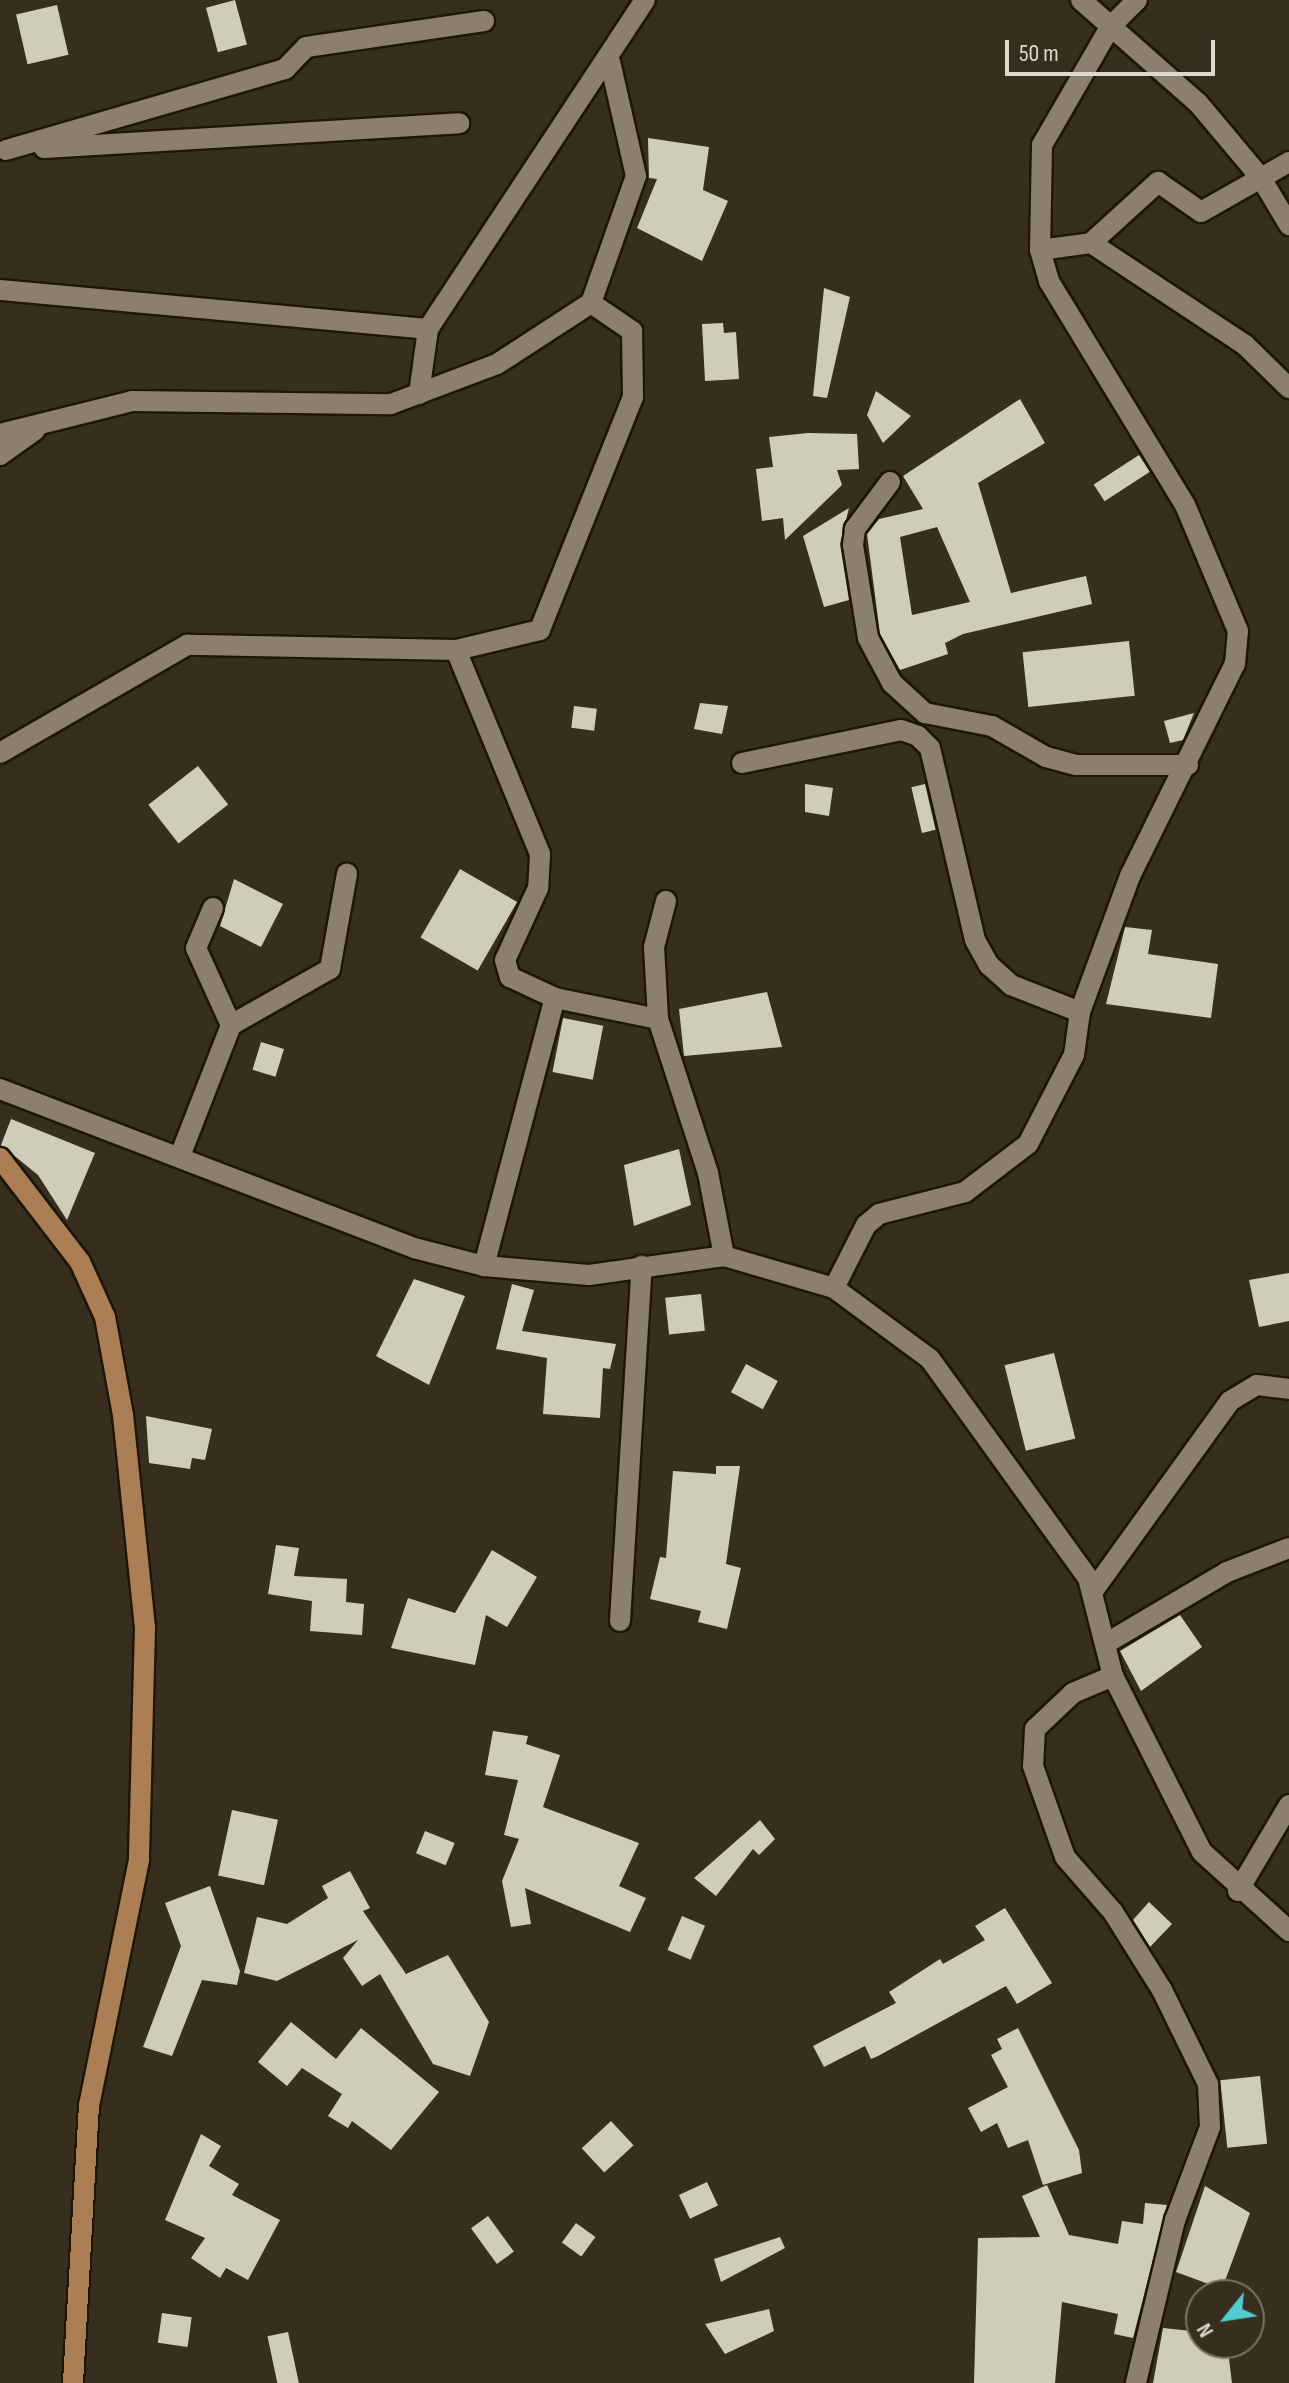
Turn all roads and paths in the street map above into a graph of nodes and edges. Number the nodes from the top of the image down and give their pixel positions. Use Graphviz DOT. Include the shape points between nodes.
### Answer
graph roads {
  1 [pos="645,0"];
  2 [pos="1081,0"];
  3 [pos="1137,0"];
  4 [pos="484,21"];
  5 [pos="1110,27"];
  6 [pos="610,62"];
  7 [pos="459,123"];
  8 [pos="3,151"];
  9 [pos="1289,162"];
  10 [pos="1261,178"];
  11 [pos="1289,225"];
  12 [pos="1091,243"];
  13 [pos="1040,250"];
  14 [pos="0,290"];
  15 [pos="591,303"];
  16 [pos="428,329"];
  17 [pos="1289,388"];
  18 [pos="419,394"];
  19 [pos="38,428"];
  20 [pos="0,434"];
  21 [pos="0,455"];
  22 [pos="890,482"];
  23 [pos="456,650"];
  24 [pos="0,753"];
  25 [pos="742,763"];
  26 [pos="1188,765"];
  27 [pos="347,874"];
  28 [pos="666,901"];
  29 [pos="213,908"];
  30 [pos="555,998"];
  31 [pos="1080,1012"];
  32 [pos="658,1019"];
  33 [pos="231,1025"];
  34 [pos="0,1089"];
  35 [pos="180,1156"];
  36 [pos="0,1158"];
  37 [pos="724,1256"];
  38 [pos="484,1266"];
  39 [pos="642,1266"];
  40 [pos="834,1288"];
  41 [pos="1289,1389"];
  42 [pos="1289,1548"];
  43 [pos="1093,1591"];
  44 [pos="620,1621"];
  45 [pos="1105,1644"];
  46 [pos="1113,1676"];
  47 [pos="1289,1805"];
  48 [pos="1238,1891"];
  49 [pos="1289,1931"];
  50 [pos="73,2383"];
  51 [pos="1136,2383"];
  1 -- 6 [label="street"];
  2 -- 5 [label="street"];
  3 -- 5 [label="street"];
  4 -- 8 [label="street" via="306,47 285,69"];
  5 -- 10 [label="street" via="1198,103"];
  5 -- 13 [label="street" via="1042,145"];
  6 -- 15 [label="street" via="636,176"];
  6 -- 16 [label="street"];
  7 -- 8 [label="street"];
  9 -- 10 [label="street"];
  10 -- 11 [label="street"];
  10 -- 12 [label="street" via="1201,212 1158,182"];
  12 -- 13 [label="street"];
  12 -- 17 [label="street" via="1245,345"];
  13 -- 26 [label="street" via="1049,281 1163,460 1238,631 1230,683"];
  14 -- 16 [label="street"];
  15 -- 18 [label="street" via="497,364"];
  15 -- 23 [label="street" via="632,331 633,397 540,630"];
  16 -- 18 [label="street"];
  18 -- 19 [label="street" via="391,404 132,401"];
  19 -- 20 [label="street"];
  19 -- 21 [label="street"];
  22 -- 26 [label="street" via="855,529 853,545 868,638 892,683 925,713 992,726 1046,757 1076,765"];
  23 -- 24 [label="street" via="187,645"];
  23 -- 30 [label="street" via="540,854 538,888 506,969 517,982"];
  25 -- 31 [label="street" via="901,730 918,736 930,748 975,940 989,965 1011,985"];
  26 -- 31 [label="street" via="1130,876"];
  27 -- 33 [label="street" via="330,969"];
  28 -- 32 [label="street" via="654,947"];
  29 -- 33 [label="street" via="196,948"];
  30 -- 32 [label="street"];
  30 -- 38 [label="street"];
  31 -- 40 [label="street" via="1074,1055 1022,1152 965,1192 879,1214 866,1225"];
  32 -- 37 [label="street" via="708,1173"];
  33 -- 35 [label="street"];
  34 -- 35 [label="street"];
  35 -- 38 [label="street" via="414,1248"];
  36 -- 50 [label="main road" via="80,1262 105,1317 123,1415 145,1627 139,1860 89,2105"];
  37 -- 39 [label="street"];
  37 -- 40 [label="street"];
  38 -- 39 [label="street" via="589,1275"];
  39 -- 44 [label="street"];
  40 -- 43 [label="street" via="930,1359"];
  41 -- 43 [label="street" via="1257,1385 1230,1401"];
  42 -- 45 [label="street" via="1227,1572"];
  43 -- 45 [label="street"];
  45 -- 46 [label="street"];
  46 -- 48 [label="street" via="1202,1852"];
  46 -- 51 [label="street" via="1073,1693 1035,1729 1033,1766 1065,1857 1154,1977 1208,2084 1210,2127 1175,2220"];
  47 -- 48 [label="street"];
  48 -- 49 [label="street"];
}
